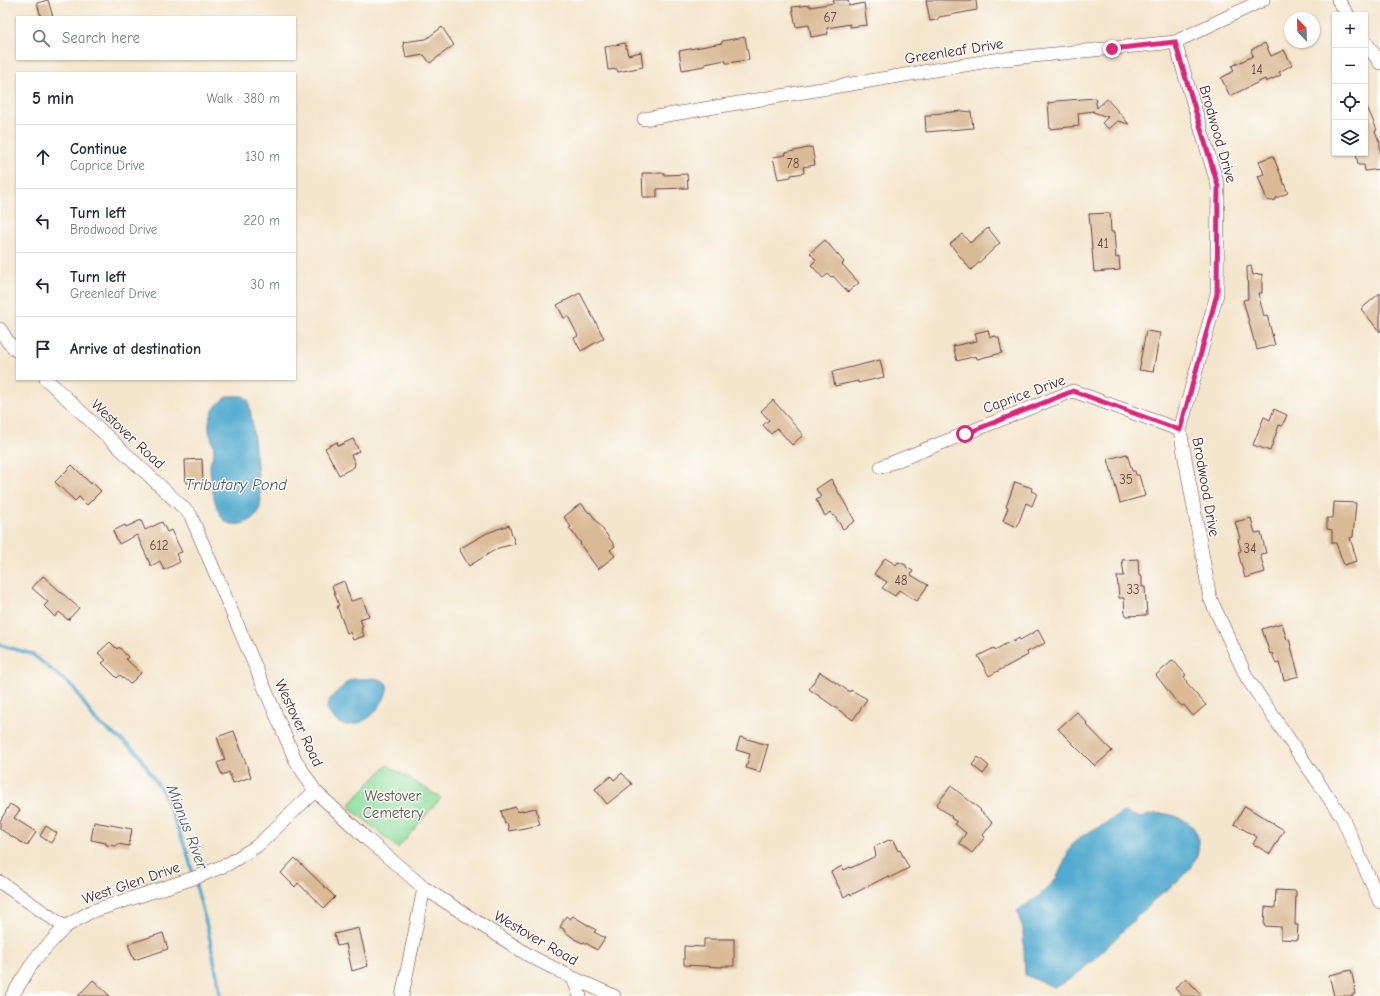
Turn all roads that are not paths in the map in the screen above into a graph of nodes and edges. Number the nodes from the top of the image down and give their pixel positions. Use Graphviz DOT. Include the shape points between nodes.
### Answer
graph roads {
  1 [pos="1263,0"];
  2 [pos="1338,0"];
  3 [pos="1346,12"];
  4 [pos="1175,42"];
  5 [pos="1368,45"];
  6 [pos="1380,63"];
  7 [pos="644,119"];
  8 [pos="0,329"];
  9 [pos="16,350"];
  10 [pos="47,380"];
  11 [pos="1180,430"];
  12 [pos="881,467"];
  13 [pos="315,791"];
  14 [pos="0,882"];
  15 [pos="424,888"];
  16 [pos="1380,902"];
  17 [pos="65,927"];
  18 [pos="573,978"];
  19 [pos="12,996"];
  20 [pos="402,996"];
  21 [pos="580,996"];
  22 [pos="614,996"];
  1 -- 4 [label="street, Greenleaf Drive"];
  2 -- 3 [label="street"];
  4 -- 7 [label="street, Greenleaf Drive" via="994,60"];
  4 -- 11 [label="street, Brodwood Drive" via="1218,186 1217,294"];
  5 -- 6 [label="street"];
  8 -- 9 [label="street"];
  10 -- 13 [label="street, Westover Road" via="190,514 295,759"];
  11 -- 12 [label="street, Caprice Drive" via="1073,391"];
  11 -- 16 [label="street, Brodwood Drive" via="1210,598 1247,678 1342,817"];
  13 -- 15 [label="street, Westover Road"];
  13 -- 17 [label="street, West Glen Drive" via="257,846 228,864 210,873 90,912"];
  14 -- 17 [label="street"];
  15 -- 18 [label="street, Westover Road" via="530,956"];
  15 -- 20 [label="street"];
  17 -- 19 [label="street, West Glen Drive" via="35,959"];
  18 -- 21 [label="street"];
  18 -- 22 [label="street, Westover Road"];
}
